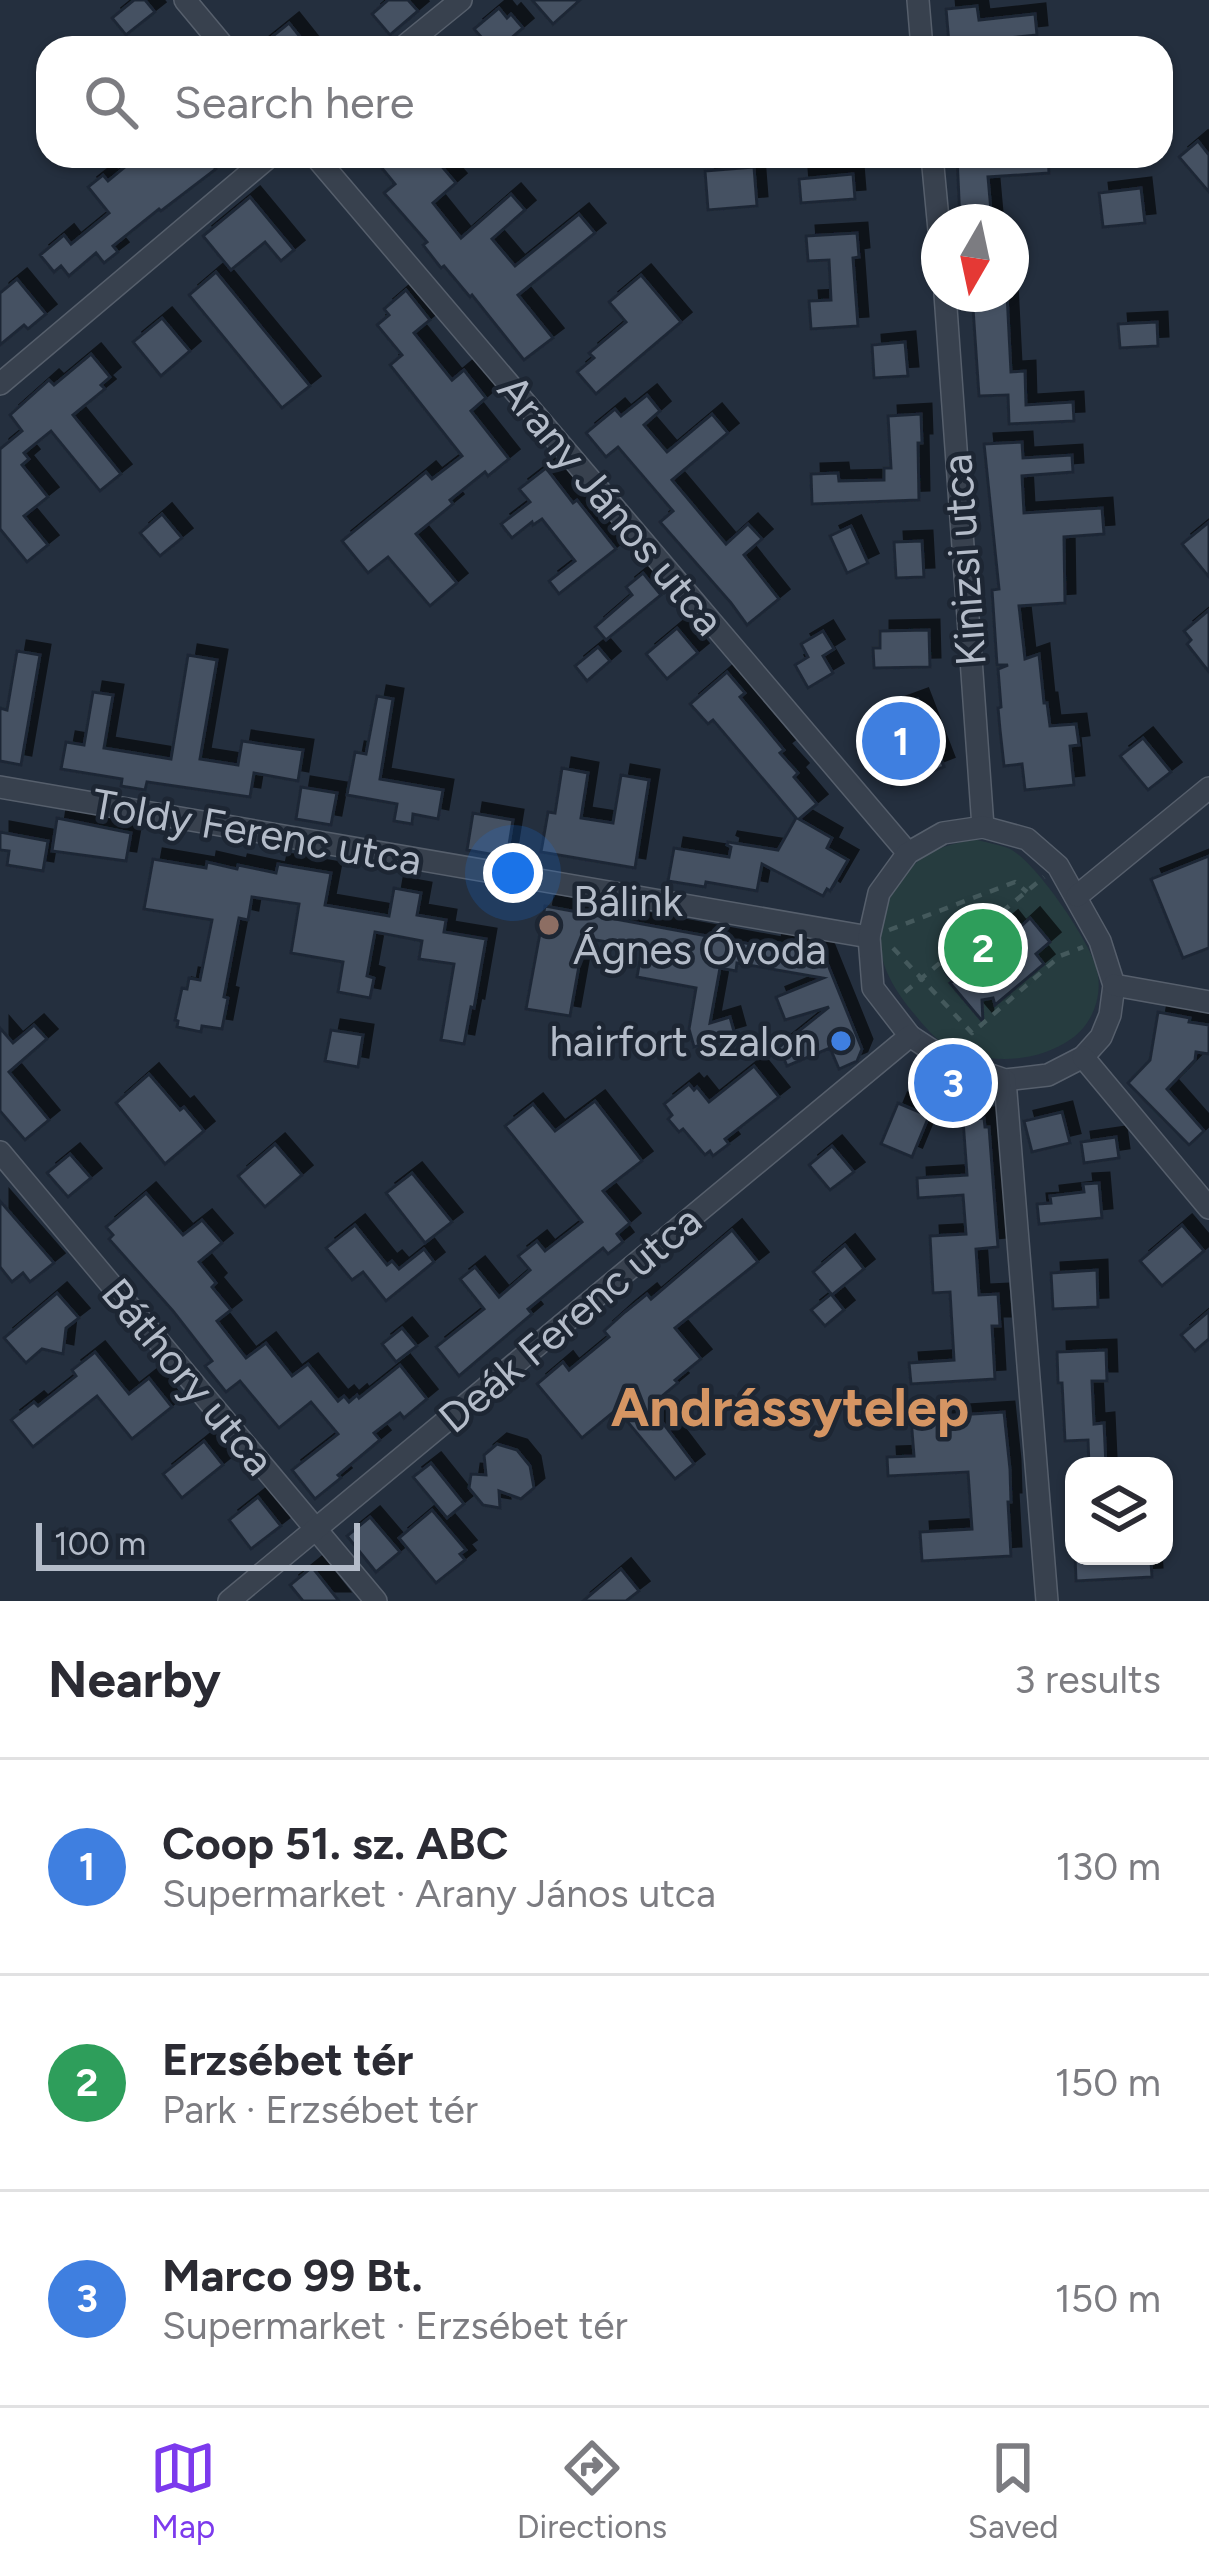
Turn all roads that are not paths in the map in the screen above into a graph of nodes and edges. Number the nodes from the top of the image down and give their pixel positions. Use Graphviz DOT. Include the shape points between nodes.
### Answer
graph roads {
  1 [pos="184,0"];
  2 [pos="461,0"];
  3 [pos="918,0"];
  4 [pos="215,36"];
  5 [pos="417,36"];
  6 [pos="921,36"];
  7 [pos="256,168"];
  8 [pos="325,168"];
  9 [pos="933,168"];
  10 [pos="937,204"];
  11 [pos="946,312"];
  12 [pos="0,384"];
  13 [pos="0,787"];
  14 [pos="1209,788"];
  15 [pos="983,827"];
  16 [pos="908,853"];
  17 [pos="1077,896"];
  18 [pos="874,936"];
  19 [pos="1114,986"];
  20 [pos="1209,1002"];
  21 [pos="910,1036"];
  22 [pos="1083,1057"];
  23 [pos="1005,1080"];
  24 [pos="0,1152"];
  25 [pos="1209,1208"];
  26 [pos="316,1530"];
  27 [pos="229,1601"];
  28 [pos="376,1601"];
  29 [pos="1047,1601"];
  1 -- 4 [label="street"];
  2 -- 5 [label="street"];
  3 -- 6 [label="street"];
  7 -- 12 [label="street"];
  8 -- 16 [label="street, Arany János utca"];
  9 -- 10 [label="street"];
  11 -- 15 [label="street, Kinizsi utca"];
  13 -- 18 [label="street, Toldy Ferenc utca"];
  14 -- 17 [label="street"];
  15 -- 16 [label="street" via="943,833"];
  15 -- 17 [label="street" via="1027,839"];
  16 -- 18 [label="street" via="879,893"];
  17 -- 19 [label="street"];
  18 -- 21 [label="street" via="873,988"];
  19 -- 20 [label="street"];
  19 -- 22 [label="street" via="1101,1037"];
  21 -- 23 [label="street" via="944,1059"];
  21 -- 26 [label="street, Deák Ferenc utca"];
  22 -- 23 [label="street" via="1048,1075"];
  22 -- 25 [label="street"];
  23 -- 29 [label="street"];
  24 -- 26 [label="street, Báthory utca"];
  26 -- 27 [label="street, Deák Ferenc utca"];
  26 -- 28 [label="street, Báthory utca"];
}
